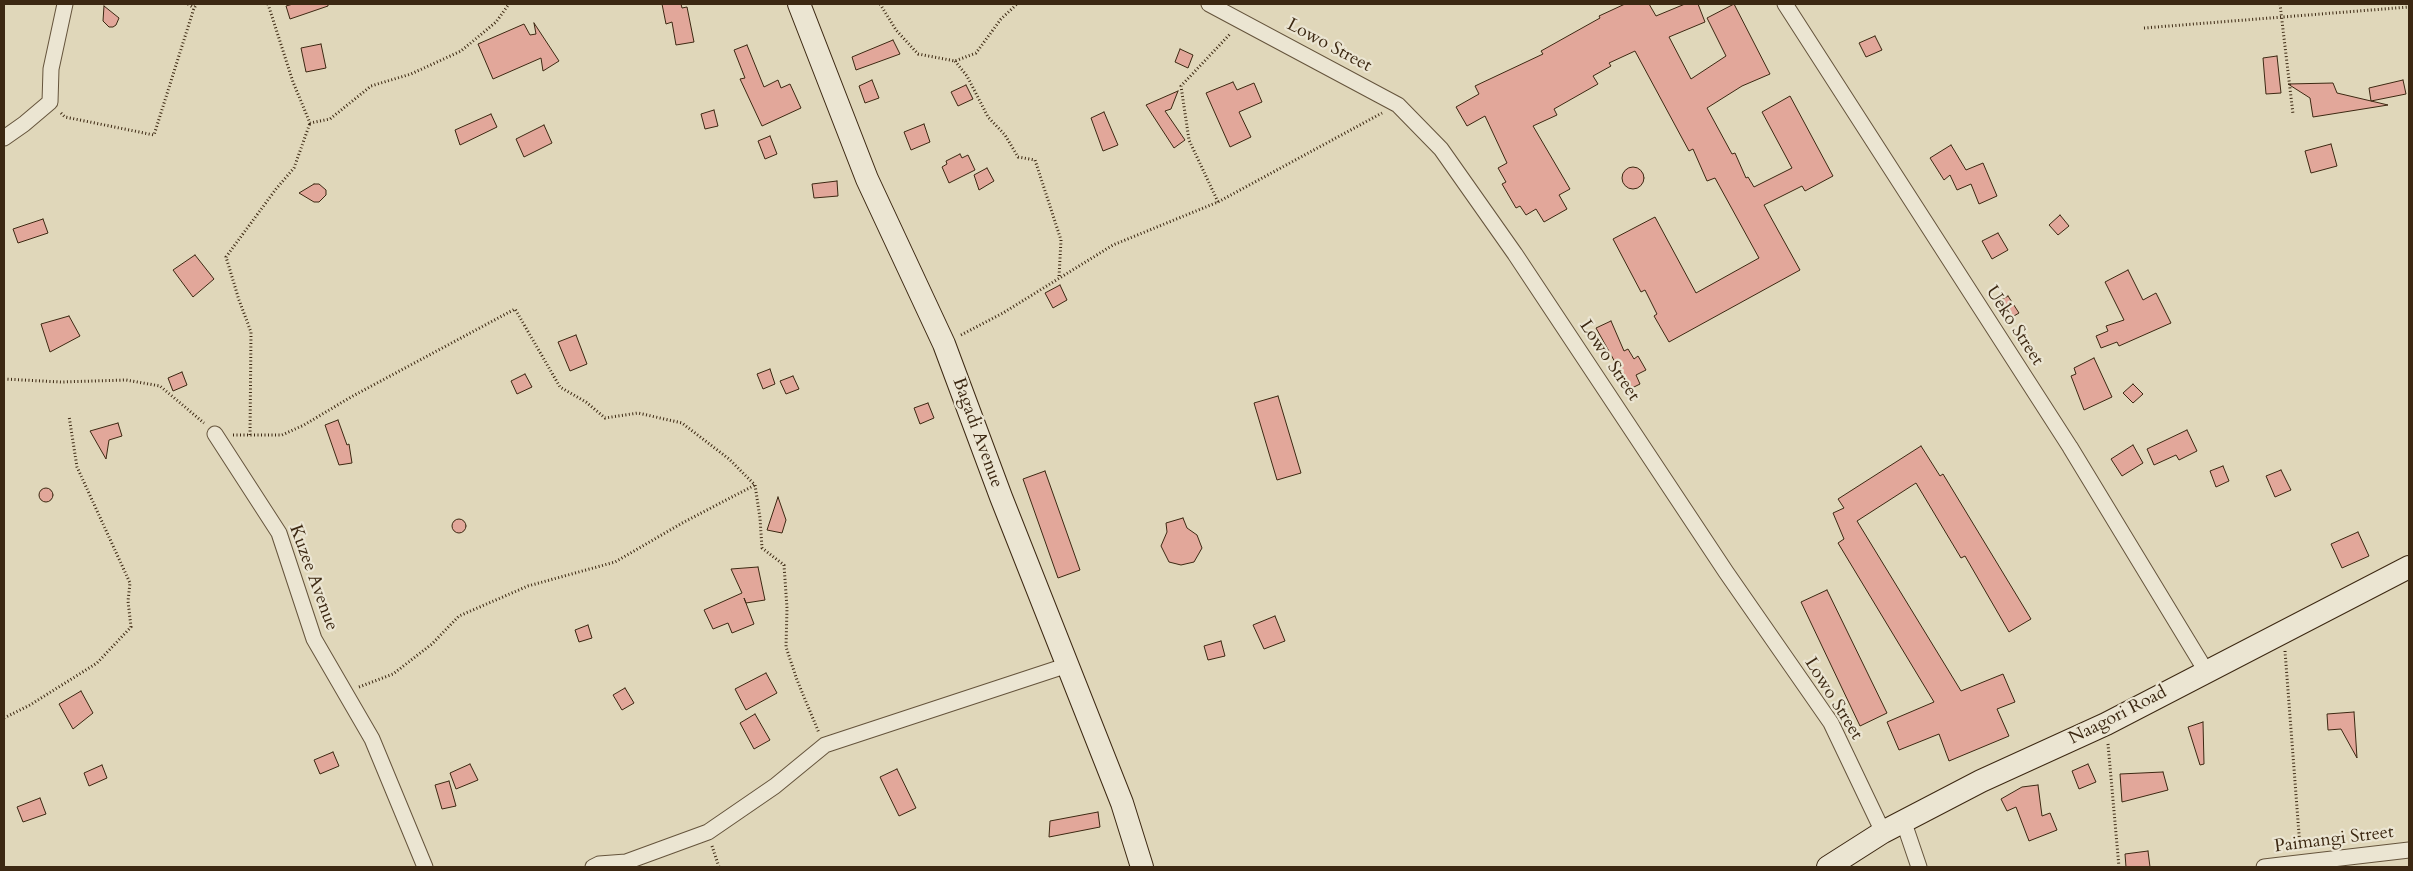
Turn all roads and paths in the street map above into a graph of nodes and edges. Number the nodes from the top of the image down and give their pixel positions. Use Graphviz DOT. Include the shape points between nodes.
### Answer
graph roads {
  1 [pos="65,4"];
  2 [pos="188,4"];
  3 [pos="197,4"];
  4 [pos="268,4"];
  5 [pos="508,4"];
  6 [pos="799,4"];
  7 [pos="880,4"];
  8 [pos="1018,4"];
  9 [pos="1209,4"];
  10 [pos="1785,4"];
  11 [pos="2280,4"];
  12 [pos="2409,7"];
  13 [pos="194,8"];
  14 [pos="2281,16"];
  15 [pos="1242,21"];
  16 [pos="2144,28"];
  17 [pos="955,61"];
  18 [pos="50,102"];
  19 [pos="1398,105"];
  20 [pos="2293,114"];
  21 [pos="310,123"];
  22 [pos="4,138"];
  23 [pos="1218,202"];
  24 [pos="1059,277"];
  25 [pos="944,344"];
  26 [pos="4,379"];
  27 [pos="69,416"];
  28 [pos="215,434"];
  29 [pos="250,434"];
  30 [pos="755,485"];
  31 [pos="2409,566"];
  32 [pos="2284,633"];
  33 [pos="1068,665"];
  34 [pos="2206,672"];
  35 [pos="344,692"];
  36 [pos="4,718"];
  37 [pos="2106,724"];
  38 [pos="825,746"];
  39 [pos="1904,823"];
  40 [pos="708,832"];
  41 [pos="1883,832"];
  42 [pos="2409,850"];
  43 [pos="2302,862"];
  44 [pos="425,867"];
  45 [pos="593,867"];
  46 [pos="719,867"];
  47 [pos="1142,867"];
  48 [pos="1828,867"];
  49 [pos="1919,867"];
  50 [pos="2120,867"];
  51 [pos="2264,867"];
  1 -- 18 [label="street" via="50,69"];
  2 -- 13 [label="path"];
  3 -- 13 [label="path"];
  4 -- 21 [label="path"];
  5 -- 21 [label="path" via="496,22 460,51 411,74 371,86 330,120"];
  6 -- 25 [label="street, Bagadi Avenue" via="866,179"];
  7 -- 17 [label="path" via="896,30 918,54"];
  8 -- 17 [label="path" via="1001,19 976,53"];
  9 -- 15 [label="street, Lowo Street"];
  10 -- 34 [label="street, Ueko Street" via="2070,447"];
  11 -- 14 [label="path"];
  12 -- 14 [label="path"];
  13 -- 18 [label="path" via="154,136 65,116"];
  14 -- 16 [label="path"];
  14 -- 20 [label="path"];
  15 -- 19 [label="street, Lowo Street"];
  15 -- 23 [label="path" via="1181,86 1188,140"];
  17 -- 24 [label="path" via="967,76 988,117 1005,135 1018,157 1035,160 1061,240"];
  18 -- 22 [label="street"];
  19 -- 23 [label="path"];
  19 -- 41 [label="street, Lowo Street" via="1441,150 1515,254 1831,724"];
  21 -- 29 [label="path" via="294,168 226,257 251,332"];
  23 -- 24 [label="path" via="1114,244"];
  24 -- 25 [label="path" via="1003,313"];
  25 -- 33 [label="street, Bagadi Avenue"];
  26 -- 28 [label="path" via="61,382 126,380 160,386"];
  27 -- 36 [label="path" via="77,467 130,583 131,627 97,662"];
  28 -- 29 [label="path"];
  28 -- 35 [label="street, Kuzee Avenue" via="279,533 314,639"];
  29 -- 30 [label="path" via="282,435 304,425 515,309 560,387 605,418 638,413 682,423 729,459"];
  30 -- 35 [label="path" via="615,562 528,586 459,616 432,644 393,674"];
  30 -- 38 [label="path" via="762,548 784,565 786,647"];
  31 -- 32 [label="street, Naagori Road"];
  32 -- 34 [label="street, Naagori Road"];
  32 -- 43 [label="path"];
  33 -- 38 [label="street"];
  33 -- 47 [label="street, Bagadi Avenue" via="1122,803"];
  34 -- 37 [label="street, Naagori Road"];
  35 -- 44 [label="street, Kuzee Avenue" via="372,739"];
  37 -- 39 [label="street, Naagori Road" via="1981,781"];
  37 -- 50 [label="path"];
  38 -- 40 [label="street" via="775,786"];
  39 -- 41 [label="street, Naagori Road"];
  39 -- 49 [label="street"];
  40 -- 45 [label="street" via="626,862"];
  40 -- 46 [label="path"];
  41 -- 48 [label="street, Naagori Road"];
  42 -- 43 [label="street, Paimangi Street"];
  43 -- 51 [label="street, Paimangi Street"];
}
